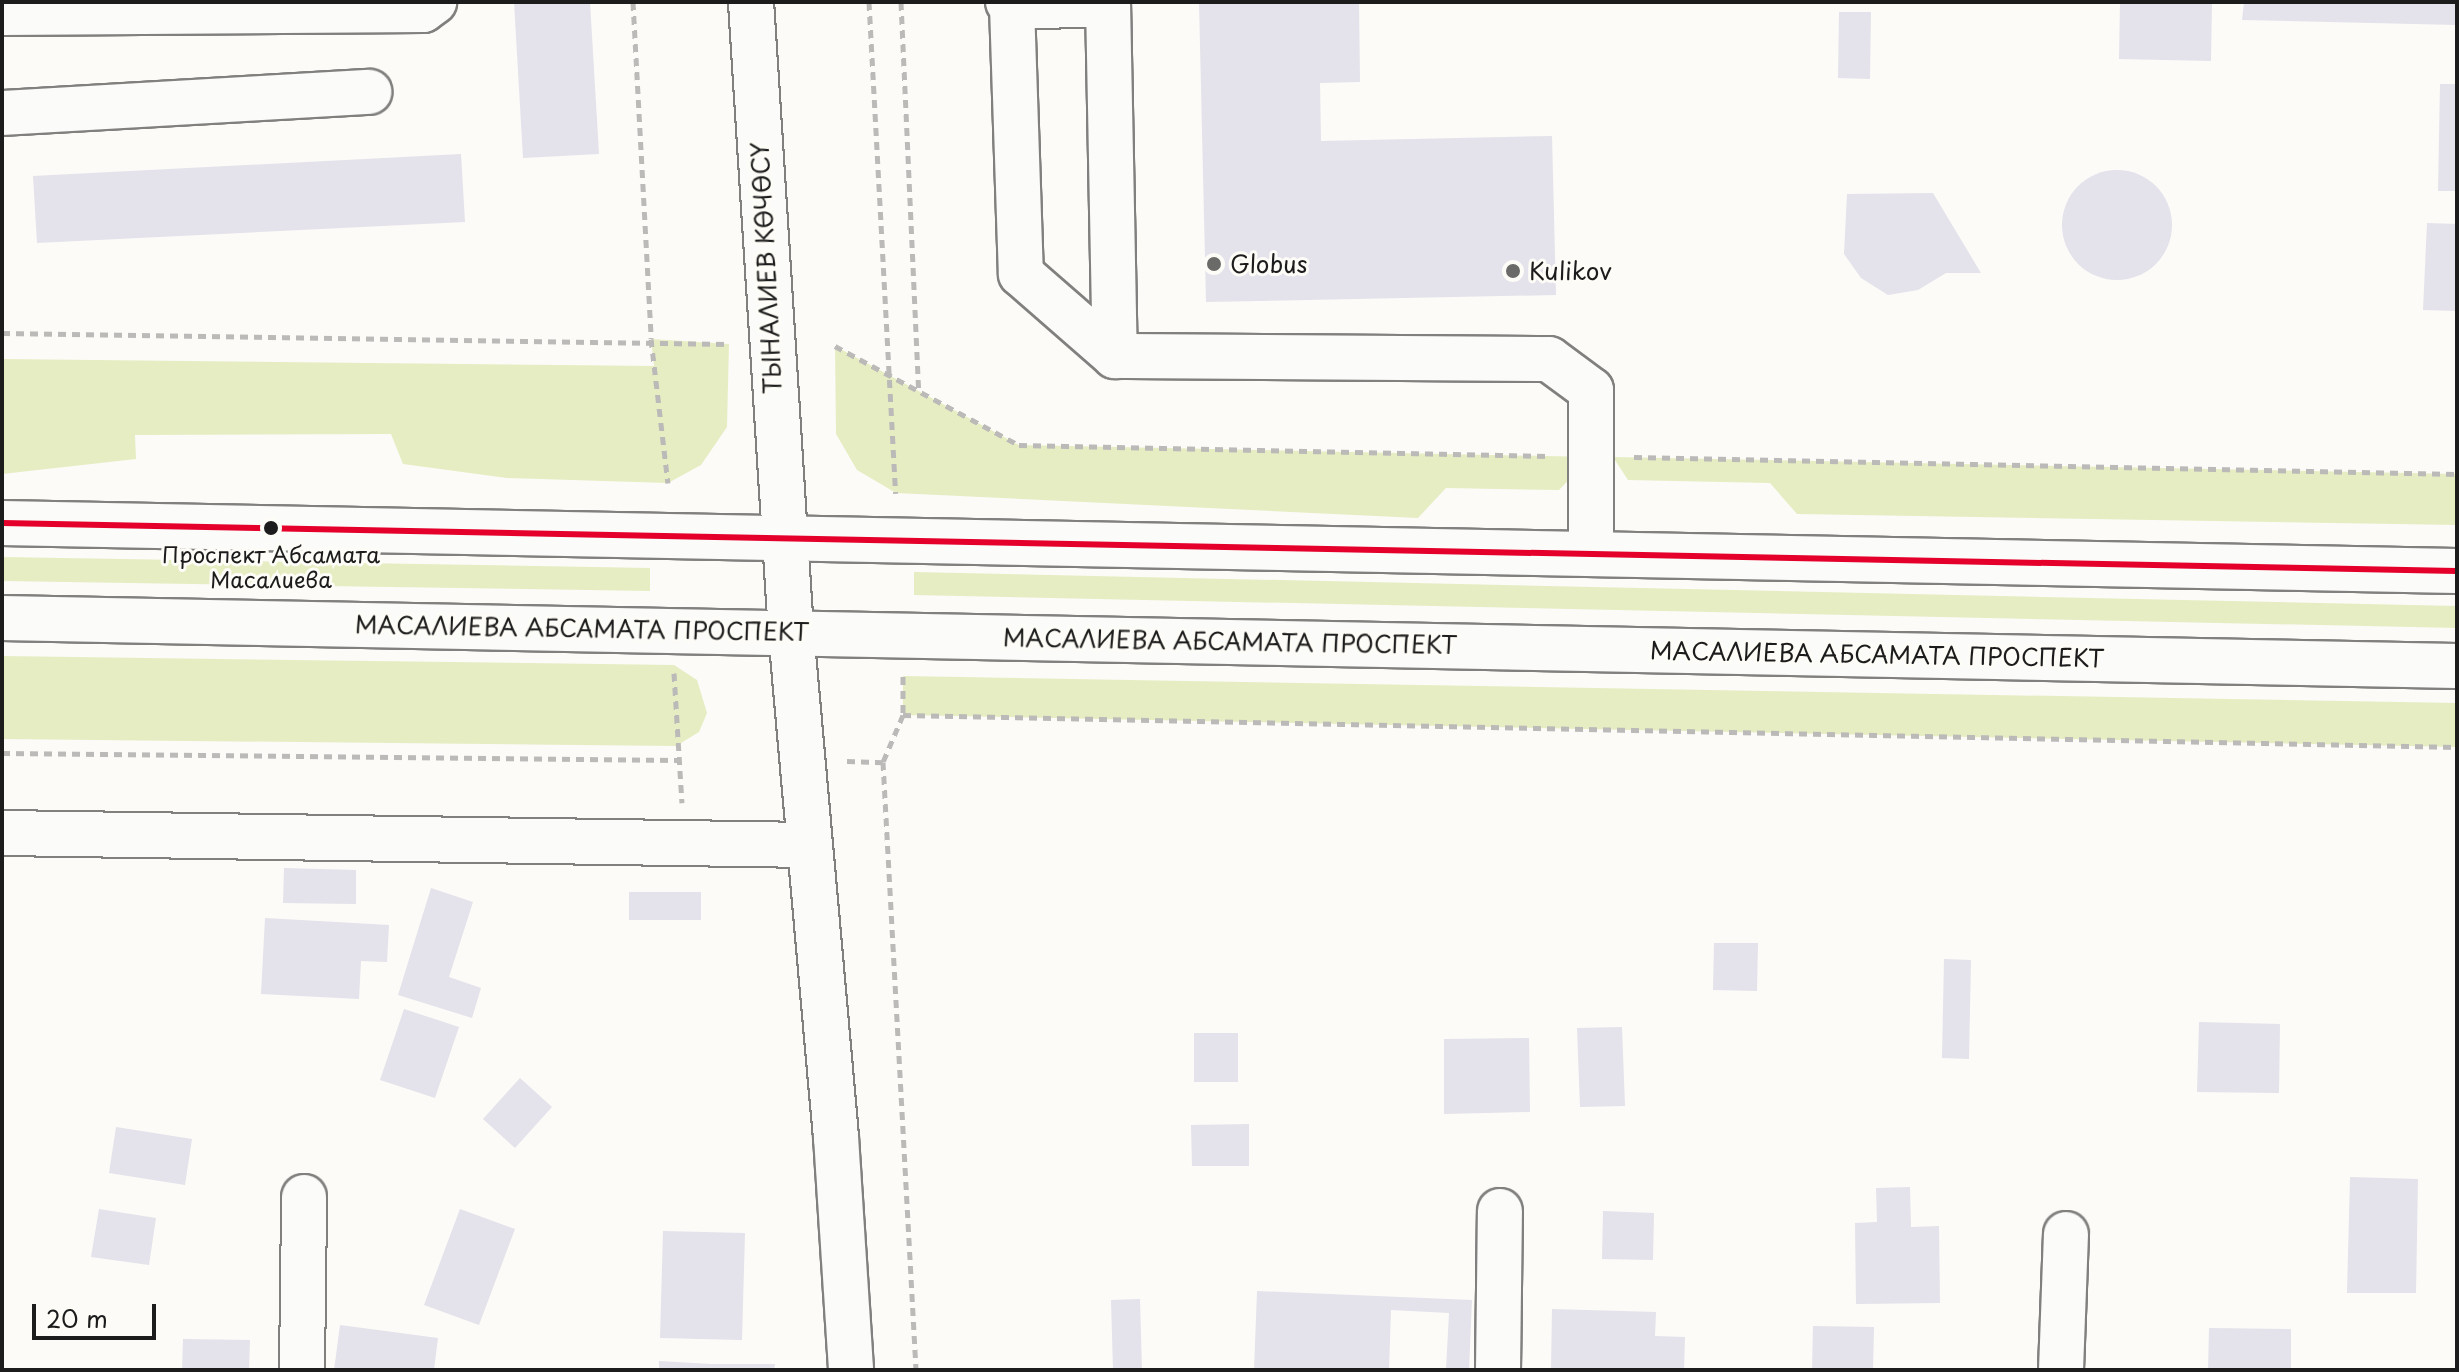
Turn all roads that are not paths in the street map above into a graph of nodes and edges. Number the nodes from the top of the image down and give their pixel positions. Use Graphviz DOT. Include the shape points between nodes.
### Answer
graph roads {
  1 [pos="434,2"];
  2 [pos="751,2"];
  3 [pos="1010,4"];
  4 [pos="1108,4"];
  5 [pos="2,13"];
  6 [pos="369,92"];
  7 [pos="2,113"];
  8 [pos="1115,356"];
  9 [pos="2,523"];
  10 [pos="782,535"];
  11 [pos="1591,554"];
  12 [pos="2457,571"];
  13 [pos="2,618"];
  14 [pos="791,632"];
  15 [pos="2457,666"];
  16 [pos="2,833"];
  17 [pos="809,845"];
  18 [pos="304,1197"];
  19 [pos="1500,1211"];
  20 [pos="2066,1234"];
  21 [pos="302,1370"];
  22 [pos="851,1370"];
  23 [pos="1498,1370"];
  24 [pos="2061,1370"];
  1 -- 5 [label="main road" via="423,10"];
  2 -- 10 [label="main road, ТЫНАЛИЕВ КӨЧӨСҮ"];
  3 -- 4 [label="main road"];
  3 -- 8 [label="main road" via="1021,274"];
  4 -- 8 [label="main road"];
  6 -- 7 [label="main road"];
  8 -- 11 [label="main road" via="1549,359 1591,390"];
  9 -- 10 [label="main road"];
  10 -- 11 [label="main road"];
  10 -- 14 [label="main road, ТЫНАЛИЕВ КӨЧӨСҮ"];
  11 -- 12 [label="main road"];
  13 -- 14 [label="main road, МАСАЛИЕВА АБСАМАТА ПРОСПЕКТ"];
  14 -- 15 [label="main road, МАСАЛИЕВА АБСАМАТА ПРОСПЕКТ"];
  14 -- 17 [label="main road, ТЫНАЛИЕВ КӨЧӨСҮ"];
  16 -- 17 [label="main road"];
  17 -- 22 [label="main road, ТЫНАЛИЕВ КӨЧӨСҮ"];
  18 -- 21 [label="main road"];
  19 -- 23 [label="main road"];
  20 -- 24 [label="main road"];
}
